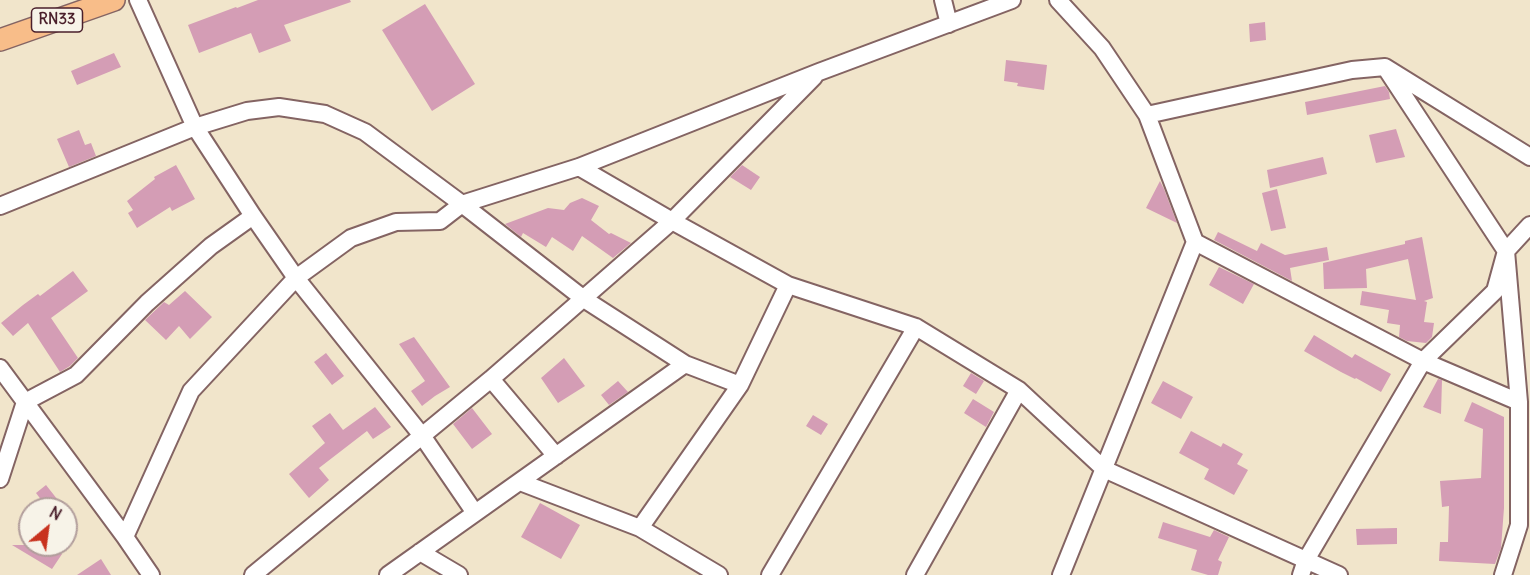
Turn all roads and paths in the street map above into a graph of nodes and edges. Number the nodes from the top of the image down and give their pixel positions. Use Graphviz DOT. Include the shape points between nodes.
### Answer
graph roads {
  1 [pos="114,0"];
  2 [pos="138,0"];
  3 [pos="943,0"];
  4 [pos="1012,0"];
  5 [pos="1058,0"];
  6 [pos="949,24"];
  7 [pos="0,40"];
  8 [pos="1386,67"];
  9 [pos="819,72"];
  10 [pos="1147,115"];
  11 [pos="195,127"];
  12 [pos="1530,158"];
  13 [pos="579,167"];
  14 [pos="462,204"];
  15 [pos="0,206"];
  16 [pos="253,216"];
  17 [pos="672,221"];
  18 [pos="1530,225"];
  19 [pos="1195,242"];
  20 [pos="1506,251"];
  21 [pos="296,278"];
  22 [pos="788,285"];
  23 [pos="584,299"];
  24 [pos="916,327"];
  25 [pos="1423,361"];
  26 [pos="685,364"];
  27 [pos="0,368"];
  28 [pos="491,379"];
  29 [pos="740,385"];
  30 [pos="1019,390"];
  31 [pos="25,402"];
  32 [pos="1519,402"];
  33 [pos="423,437"];
  34 [pos="556,456"];
  35 [pos="1104,469"];
  36 [pos="0,479"];
  37 [pos="520,482"];
  38 [pos="475,513"];
  39 [pos="640,528"];
  40 [pos="126,537"];
  41 [pos="420,552"];
  42 [pos="1303,568"];
  43 [pos="151,575"];
  44 [pos="253,575"];
  45 [pos="388,575"];
  46 [pos="459,575"];
  47 [pos="719,575"];
  48 [pos="770,575"];
  49 [pos="915,575"];
  50 [pos="1060,575"];
  51 [pos="1339,575"];
  52 [pos="1503,575"];
  1 -- 7 [label="main road, RN33"];
  2 -- 11 [label="street"];
  3 -- 6 [label="street"];
  4 -- 6 [label="street"];
  5 -- 10 [label="street" via="1102,48"];
  6 -- 9 [label="street"];
  8 -- 10 [label="street" via="1352,70"];
  8 -- 12 [label="street"];
  8 -- 20 [label="street"];
  9 -- 13 [label="street"];
  9 -- 17 [label="street"];
  10 -- 19 [label="street"];
  11 -- 14 [label="street" via="247,111 279,107 325,114 365,132"];
  11 -- 15 [label="street"];
  11 -- 16 [label="street"];
  13 -- 14 [label="street"];
  13 -- 17 [label="street"];
  14 -- 21 [label="street" via="440,221 396,222 351,238"];
  14 -- 23 [label="street"];
  16 -- 21 [label="street"];
  16 -- 31 [label="street" via="210,246 76,375"];
  17 -- 22 [label="street"];
  17 -- 23 [label="street"];
  18 -- 20 [label="street"];
  19 -- 25 [label="street"];
  19 -- 35 [label="street"];
  20 -- 25 [label="street" via="1495,291"];
  20 -- 32 [label="street"];
  21 -- 33 [label="street"];
  21 -- 40 [label="street" via="191,391"];
  22 -- 24 [label="street"];
  22 -- 29 [label="street"];
  23 -- 26 [label="street"];
  23 -- 28 [label="street"];
  24 -- 30 [label="street"];
  24 -- 48 [label="street"];
  25 -- 32 [label="street"];
  25 -- 42 [label="street"];
  26 -- 29 [label="street"];
  26 -- 34 [label="street"];
  27 -- 31 [label="street"];
  28 -- 33 [label="street"];
  28 -- 34 [label="street"];
  29 -- 39 [label="street"];
  30 -- 35 [label="street"];
  30 -- 49 [label="street"];
  31 -- 36 [label="street"];
  31 -- 40 [label="street"];
  32 -- 52 [label="street" via="1519,525"];
  33 -- 38 [label="street"];
  33 -- 44 [label="street"];
  34 -- 37 [label="street"];
  35 -- 42 [label="street"];
  35 -- 50 [label="street"];
  37 -- 38 [label="street"];
  37 -- 39 [label="street"];
  38 -- 41 [label="street"];
  39 -- 47 [label="street"];
  40 -- 43 [label="street"];
  41 -- 45 [label="street"];
  41 -- 46 [label="street"];
  42 -- 51 [label="street"];
}
